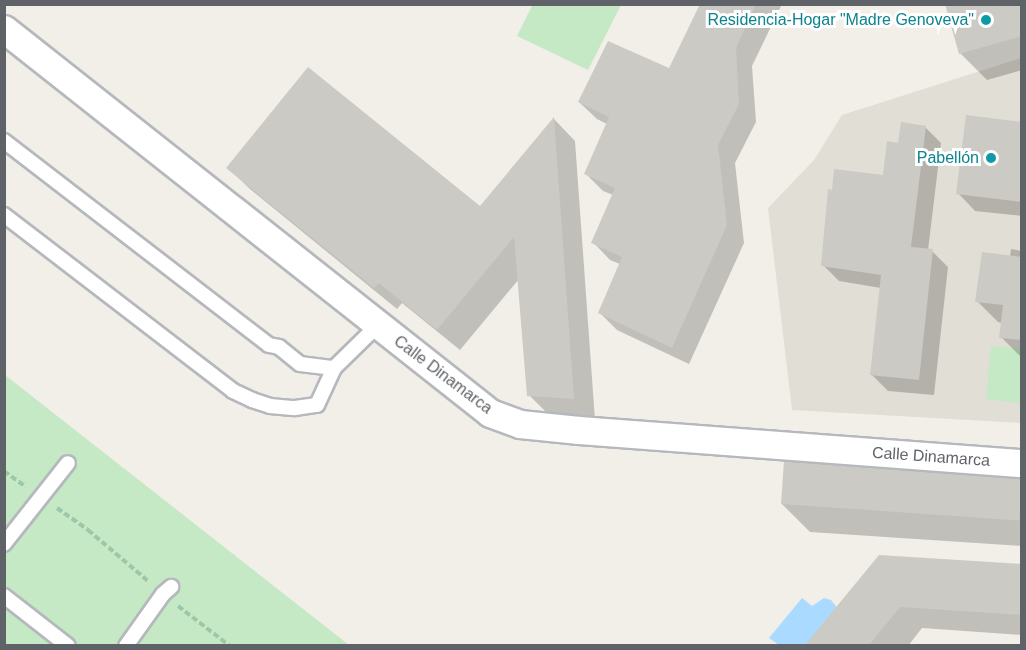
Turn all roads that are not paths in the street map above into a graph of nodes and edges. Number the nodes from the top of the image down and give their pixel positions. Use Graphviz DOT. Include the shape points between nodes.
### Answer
graph roads {
  1 [pos="4,29"];
  2 [pos="4,141"];
  3 [pos="4,214"];
  4 [pos="377,326"];
  5 [pos="334,368"];
  6 [pos="68,463"];
  7 [pos="1022,463"];
  8 [pos="4,544"];
  9 [pos="167,590"];
  10 [pos="4,596"];
  11 [pos="68,645"];
  12 [pos="126,645"];
  1 -- 4 [label="street, Calle Dinamarca"];
  2 -- 5 [label="lane" via="269,345 279,347 300,364"];
  3 -- 5 [label="lane" via="233,391 252,400 295,408 318,405"];
  4 -- 5 [label="lane"];
  4 -- 7 [label="street, Calle Dinamarca" via="489,413 520,424"];
  6 -- 8 [label="lane"];
  9 -- 12 [label="lane"];
  10 -- 11 [label="lane"];
}
